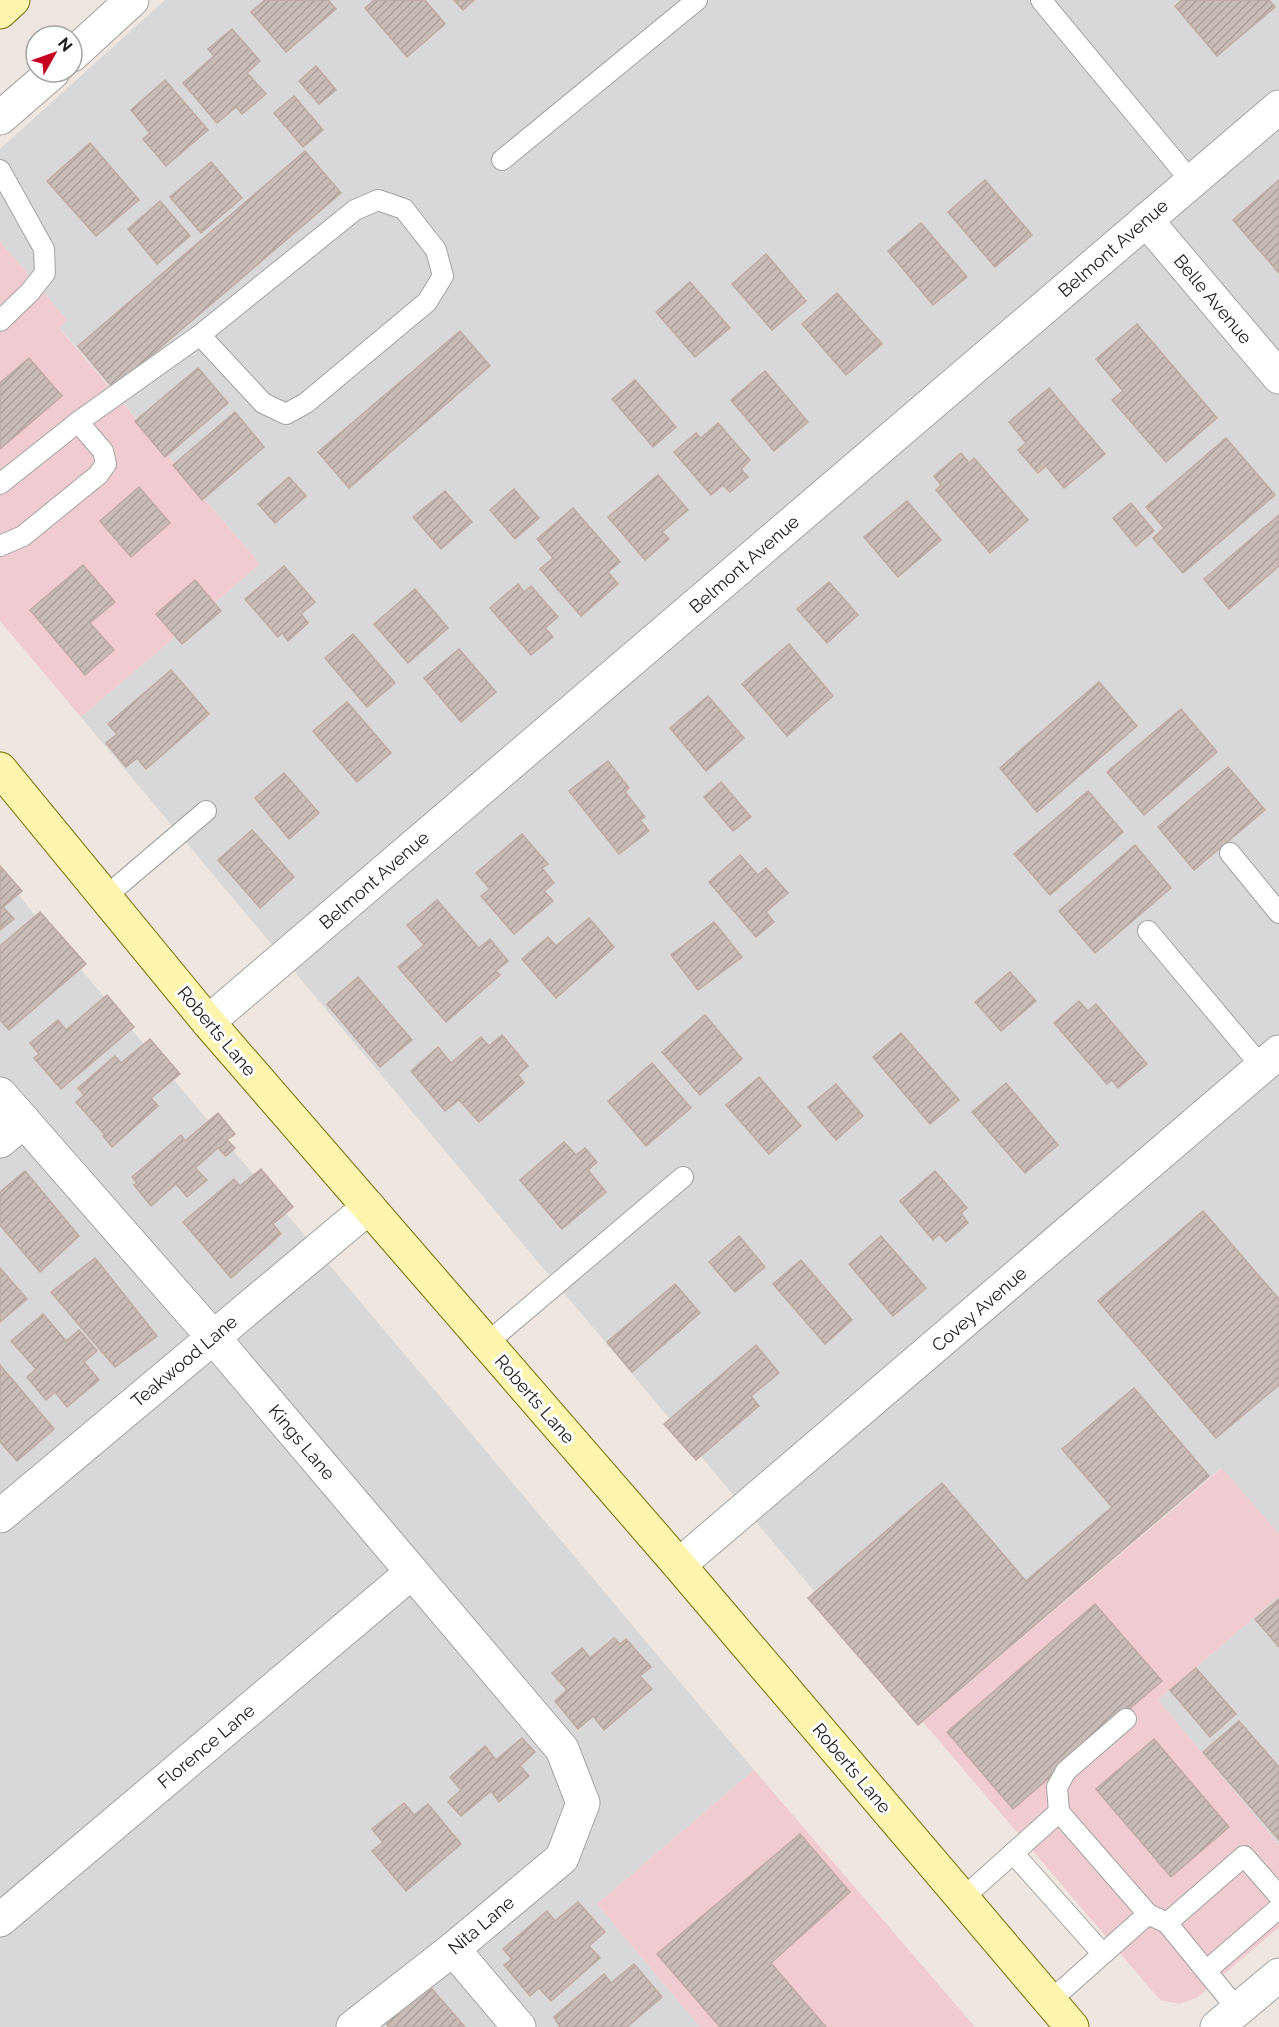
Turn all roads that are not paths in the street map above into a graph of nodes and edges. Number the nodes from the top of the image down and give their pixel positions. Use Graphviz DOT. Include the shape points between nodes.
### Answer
graph roads {
  1 [pos="13,0"];
  2 [pos="132,0"];
  3 [pos="697,0"];
  4 [pos="1041,0"];
  5 [pos="0,12"];
  6 [pos="84,44"];
  7 [pos="39,84"];
  8 [pos="1279,107"];
  9 [pos="0,118"];
  10 [pos="502,160"];
  11 [pos="0,170"];
  12 [pos="1191,181"];
  13 [pos="1146,220"];
  14 [pos="0,321"];
  15 [pos="200,335"];
  16 [pos="1279,377"];
  17 [pos="78,422"];
  18 [pos="0,484"];
  19 [pos="0,546"];
  20 [pos="0,769"];
  21 [pos="206,811"];
  22 [pos="1230,853"];
  23 [pos="105,897"];
  24 [pos="1279,913"];
  25 [pos="1148,931"];
  26 [pos="208,1022"];
  27 [pos="1271,1059"];
  28 [pos="0,1094"];
  29 [pos="12,1131"];
  30 [pos="683,1176"];
  31 [pos="369,1207"];
  32 [pos="213,1337"];
  33 [pos="487,1343"];
  34 [pos="0,1516"];
  35 [pos="679,1565"];
  36 [pos="411,1573"];
  37 [pos="1126,1719"];
  38 [pos="583,1803"];
  39 [pos="1059,1812"];
  40 [pos="1013,1853"];
  41 [pos="1279,1896"];
  42 [pos="963,1898"];
  43 [pos="1279,1908"];
  44 [pos="1148,1914"];
  45 [pos="0,1920"];
  46 [pos="1167,1923"];
  47 [pos="453,1949"];
  48 [pos="1102,1953"];
  49 [pos="1206,1971"];
  50 [pos="1279,1975"];
  51 [pos="1050,2001"];
  52 [pos="1227,2018"];
  53 [pos="353,2027"];
  54 [pos="519,2027"];
  55 [pos="1072,2027"];
  1 -- 5 [label="main road"];
  2 -- 6 [label="street"];
  3 -- 10 [label="lane"];
  4 -- 12 [label="lane"];
  7 -- 9 [label="street"];
  8 -- 12 [label="street, Belmont Avenue"];
  11 -- 14 [label="lane" via="44,249 45,273"];
  12 -- 13 [label="street, Belmont Avenue"];
  13 -- 16 [label="street, Belle Avenue"];
  13 -- 26 [label="street, Belmont Avenue"];
  15 -- 15 [label="lane" via="355,210 378,200 404,209 436,250 442,276 427,302 306,403 286,414 263,403"];
  15 -- 17 [label="lane"];
  17 -- 18 [label="lane"];
  17 -- 19 [label="lane" via="103,451 106,464 24,536"];
  20 -- 23 [label="main road, Roberts Lane"];
  21 -- 23 [label="lane"];
  22 -- 24 [label="lane"];
  23 -- 26 [label="main road, Roberts Lane"];
  25 -- 27 [label="lane"];
  26 -- 31 [label="main road, Roberts Lane"];
  27 -- 35 [label="street, Covey Avenue"];
  28 -- 29 [label="street, Kings Lane"];
  29 -- 32 [label="street, Kings Lane"];
  30 -- 33 [label="lane"];
  31 -- 32 [label="street, Teakwood Lane"];
  31 -- 33 [label="main road, Roberts Lane"];
  32 -- 34 [label="street, Teakwood Lane"];
  32 -- 36 [label="street, Kings Lane"];
  33 -- 35 [label="main road, Roberts Lane"];
  35 -- 42 [label="main road, Roberts Lane"];
  36 -- 38 [label="street, Kings Lane" via="562,1749"];
  36 -- 45 [label="street, Florence Lane"];
  37 -- 39 [label="lane" via="1065,1771 1057,1787"];
  38 -- 47 [label="street, Nita Lane" via="562,1858"];
  39 -- 40 [label="lane"];
  39 -- 44 [label="lane"];
  40 -- 42 [label="lane"];
  40 -- 48 [label="lane"];
  41 -- 46 [label="lane" via="1244,1856"];
  42 -- 51 [label="main road, Roberts Lane"];
  43 -- 49 [label="lane"];
  44 -- 46 [label="lane"];
  44 -- 48 [label="lane"];
  46 -- 49 [label="lane"];
  47 -- 53 [label="street, Nita Lane"];
  47 -- 54 [label="street"];
  48 -- 51 [label="lane"];
  49 -- 52 [label="lane"];
  50 -- 52 [label="street"];
  51 -- 55 [label="main road, Roberts Lane"];
}
